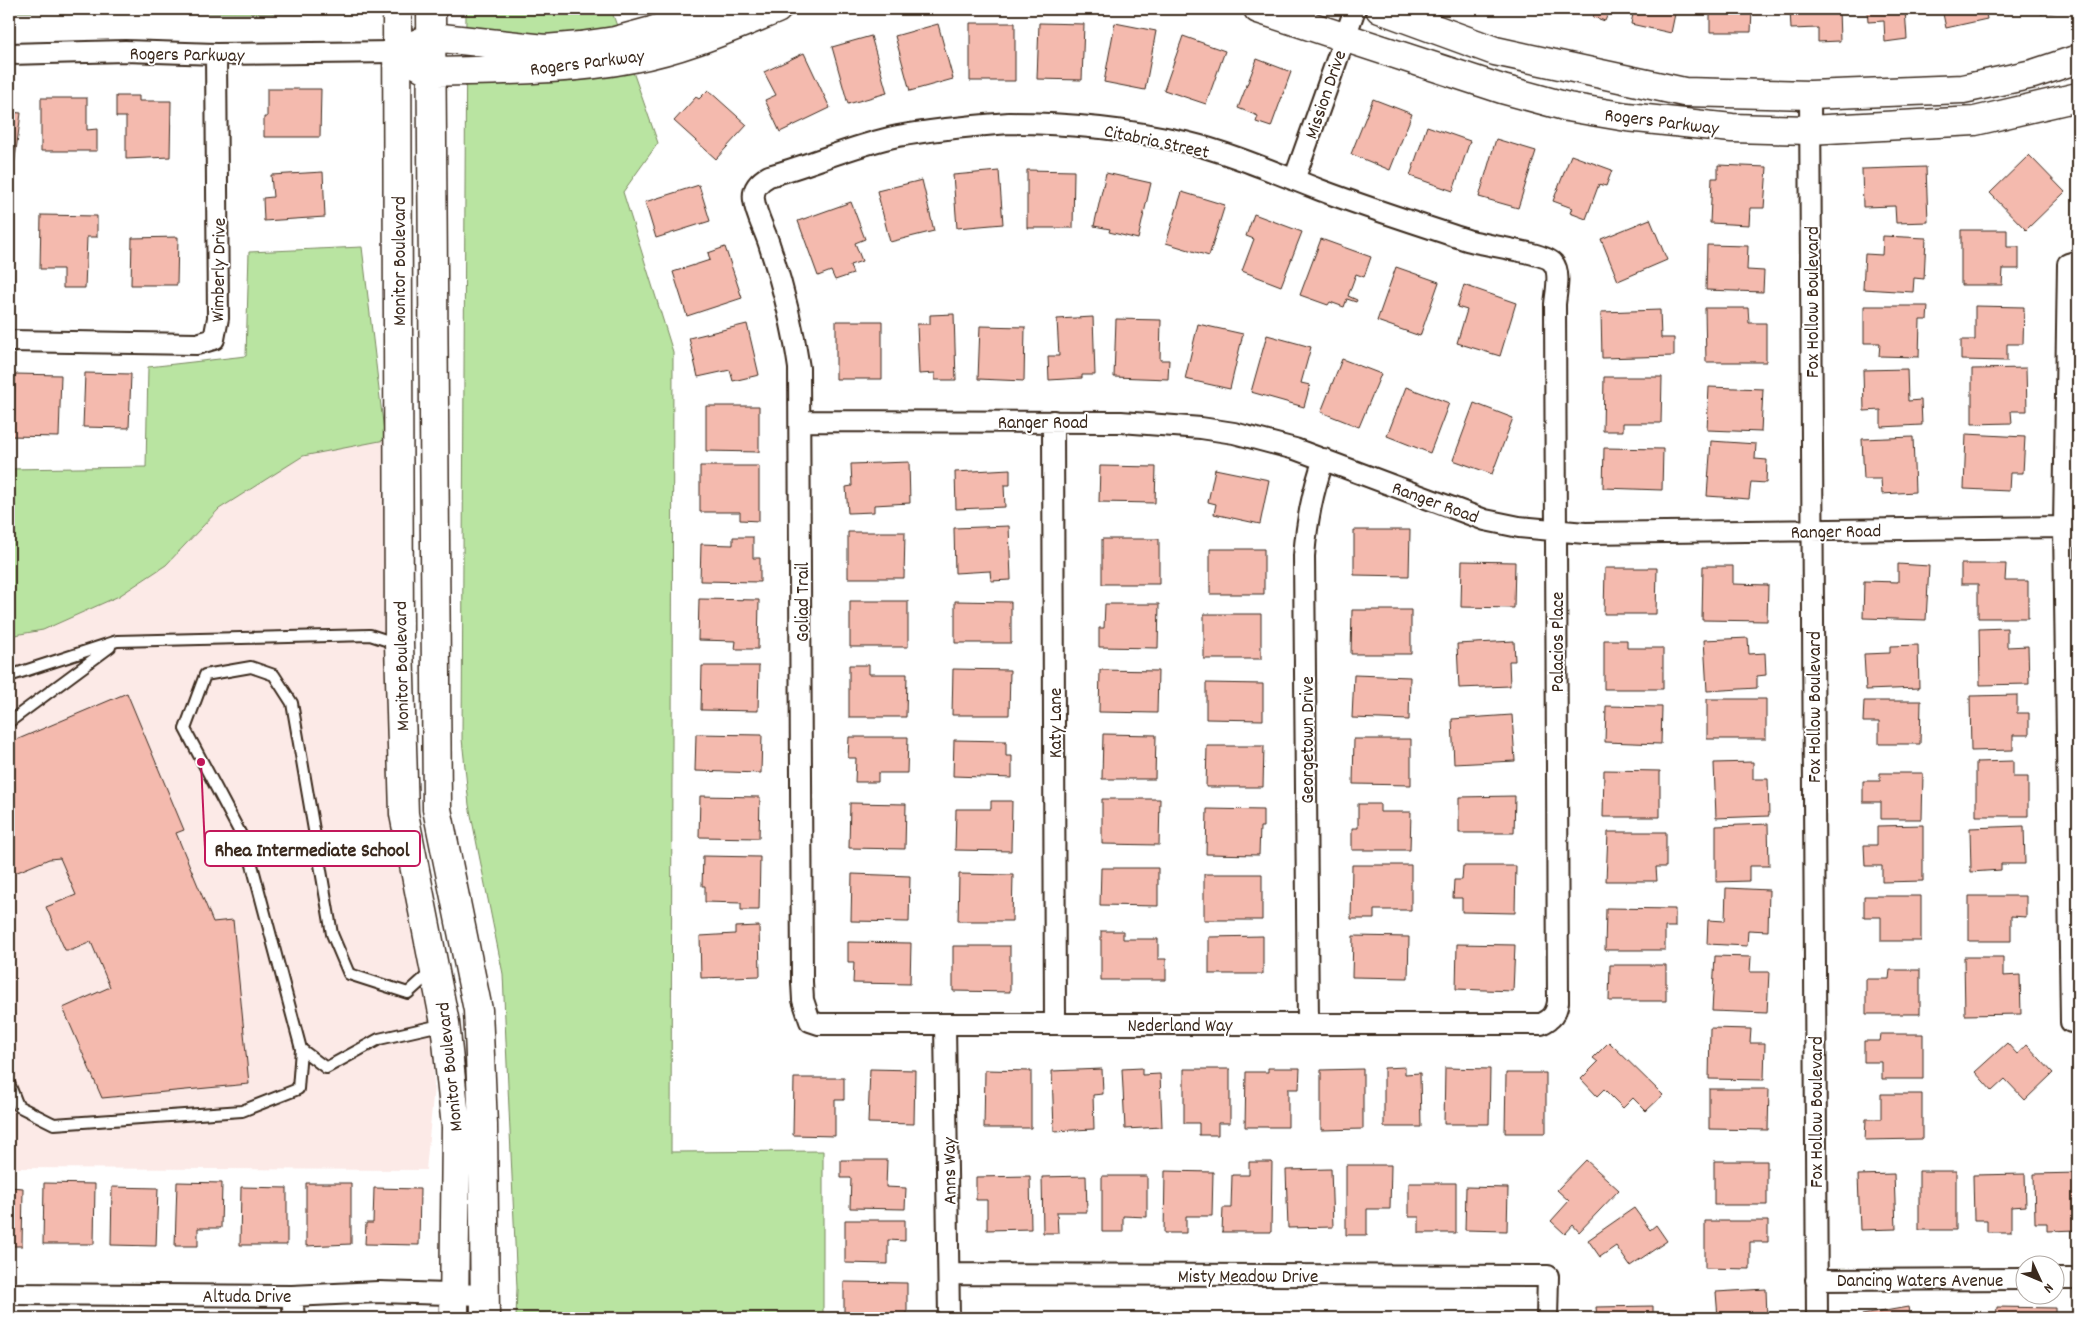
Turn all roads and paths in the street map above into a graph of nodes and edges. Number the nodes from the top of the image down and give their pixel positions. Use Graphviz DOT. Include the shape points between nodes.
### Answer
graph roads {
  1 [pos="397,9"];
  2 [pos="431,9"];
  3 [pos="714,9"];
  4 [pos="776,9"];
  5 [pos="1258,9"];
  6 [pos="1355,9"];
  7 [pos="1380,9"];
  8 [pos="432,37"];
  9 [pos="1344,38"];
  10 [pos="396,52"];
  11 [pos="9,54"];
  12 [pos="216,54"];
  13 [pos="2078,59"];
  14 [pos="431,72"];
  15 [pos="1810,95"];
  16 [pos="2078,97"];
  17 [pos="1810,130"];
  18 [pos="1294,180"];
  19 [pos="755,189"];
  20 [pos="1553,262"];
  21 [pos="2073,262"];
  22 [pos="9,341"];
  23 [pos="800,421"];
  24 [pos="1053,422"];
  25 [pos="1324,459"];
  26 [pos="2071,525"];
  27 [pos="1556,531"];
  28 [pos="1813,531"];
  29 [pos="117,642"];
  30 [pos="399,644"];
  31 [pos="9,676"];
  32 [pos="9,722"];
  33 [pos="436,968"];
  34 [pos="810,1020"];
  35 [pos="1550,1020"];
  36 [pos="2075,1022"];
  37 [pos="1308,1023"];
  38 [pos="445,1024"];
  39 [pos="945,1024"];
  40 [pos="1055,1024"];
  41 [pos="301,1049"];
  42 [pos="9,1083"];
  43 [pos="949,1274"];
  44 [pos="2014,1279"];
  45 [pos="2064,1279"];
  46 [pos="2078,1279"];
  47 [pos="1816,1280"];
  48 [pos="9,1294"];
  49 [pos="292,1296"];
  50 [pos="485,1306"];
  51 [pos="454,1307"];
  52 [pos="294,1318"];
  53 [pos="948,1318"];
  54 [pos="1547,1318"];
  55 [pos="1816,1318"];
  1 -- 10 [label="street, Monitor Boulevard"];
  2 -- 8 [label="street, Monitor Boulevard"];
  3 -- 8 [label="street, Rogers Parkway" via="652,31 580,46 544,49"];
  4 -- 14 [label="street, Rogers Parkway" via="709,36 633,58 574,67"];
  5 -- 9 [label="street, Rogers Parkway"];
  6 -- 9 [label="street, Mission Drive"];
  7 -- 15 [label="street, Rogers Parkway" via="1495,51 1684,92"];
  8 -- 10 [label="street, Rogers Parkway"];
  8 -- 14 [label="street, Monitor Boulevard"];
  9 -- 17 [label="street, Rogers Parkway" via="1502,88 1594,112 1732,128"];
  9 -- 18 [label="street, Mission Drive"];
  10 -- 12 [label="street, Rogers Parkway"];
  10 -- 14 [label="street"];
  10 -- 30 [label="street, Monitor Boulevard"];
  11 -- 12 [label="street, Rogers Parkway" via="125,51"];
  12 -- 22 [label="street, Wimberly Drive" via="218,318 214,339 197,344"];
  13 -- 15 [label="street, Rogers Parkway" via="2034,74 1963,89"];
  14 -- 50 [label="street, Monitor Boulevard" via="437,809 478,1010"];
  15 -- 17 [label="street, Fox Hollow Boulevard"];
  16 -- 17 [label="street, Rogers Parkway" via="1975,121"];
  17 -- 28 [label="street, Fox Hollow Boulevard"];
  18 -- 19 [label="street, Citabria Street" via="1188,143 1139,132 1092,126 1009,123 958,126 897,136 770,176"];
  18 -- 20 [label="street, Citabria Street" via="1479,244 1538,254"];
  19 -- 23 [label="street, Goliad Trail" via="754,199 795,338"];
  20 -- 27 [label="street, Palacios Place" via="1556,270"];
  21 -- 26 [label="street"];
  23 -- 24 [label="street, Ranger Road"];
  23 -- 34 [label="street, Goliad Trail" via="802,982 803,1000"];
  24 -- 25 [label="street, Ranger Road" via="1121,422 1200,428 1268,441"];
  24 -- 40 [label="street, Katy Lane"];
  25 -- 27 [label="street, Ranger Road" via="1485,520"];
  25 -- 37 [label="street, Georgetown Drive" via="1312,492 1304,556"];
  26 -- 28 [label="street, Ranger Road"];
  26 -- 36 [label="street"];
  27 -- 28 [label="street, Ranger Road"];
  27 -- 35 [label="street, Palacios Place" via="1558,1002"];
  28 -- 47 [label="street, Fox Hollow Boulevard"];
  29 -- 30 [label="lane" via="370,635"];
  29 -- 31 [label="lane"];
  29 -- 32 [label="lane"];
  30 -- 33 [label="street, Monitor Boulevard" via="404,814"];
  33 -- 38 [label="street, Monitor Boulevard"];
  33 -- 41 [label="lane" via="408,993 349,974 332,934 292,703 274,675 251,667 205,675 185,729 247,846"];
  34 -- 39 [label="street, Nederland Way" via="830,1024"];
  35 -- 37 [label="street, Nederland Way" via="1541,1024"];
  37 -- 40 [label="street, Nederland Way"];
  38 -- 41 [label="lane" via="379,1039 326,1068"];
  38 -- 51 [label="street, Monitor Boulevard" via="456,1128"];
  39 -- 40 [label="street, Nederland Way"];
  39 -- 43 [label="street, Anns Way"];
  41 -- 42 [label="lane" via="298,1089 242,1111 54,1124 18,1106"];
  43 -- 53 [label="street, Anns Way"];
  43 -- 54 [label="street, Misty Meadow Drive" via="1548,1276"];
  44 -- 47 [label="street, Dancing Waters Avenue"];
  45 -- 46 [label="street"];
  47 -- 55 [label="street, Fox Hollow Boulevard"];
  48 -- 49 [label="street, Altuda Drive"];
  49 -- 51 [label="street, Altuda Drive" via="430,1292"];
  49 -- 52 [label="street"];
  50 -- 51 [label="street, Altuda Drive"];
}
